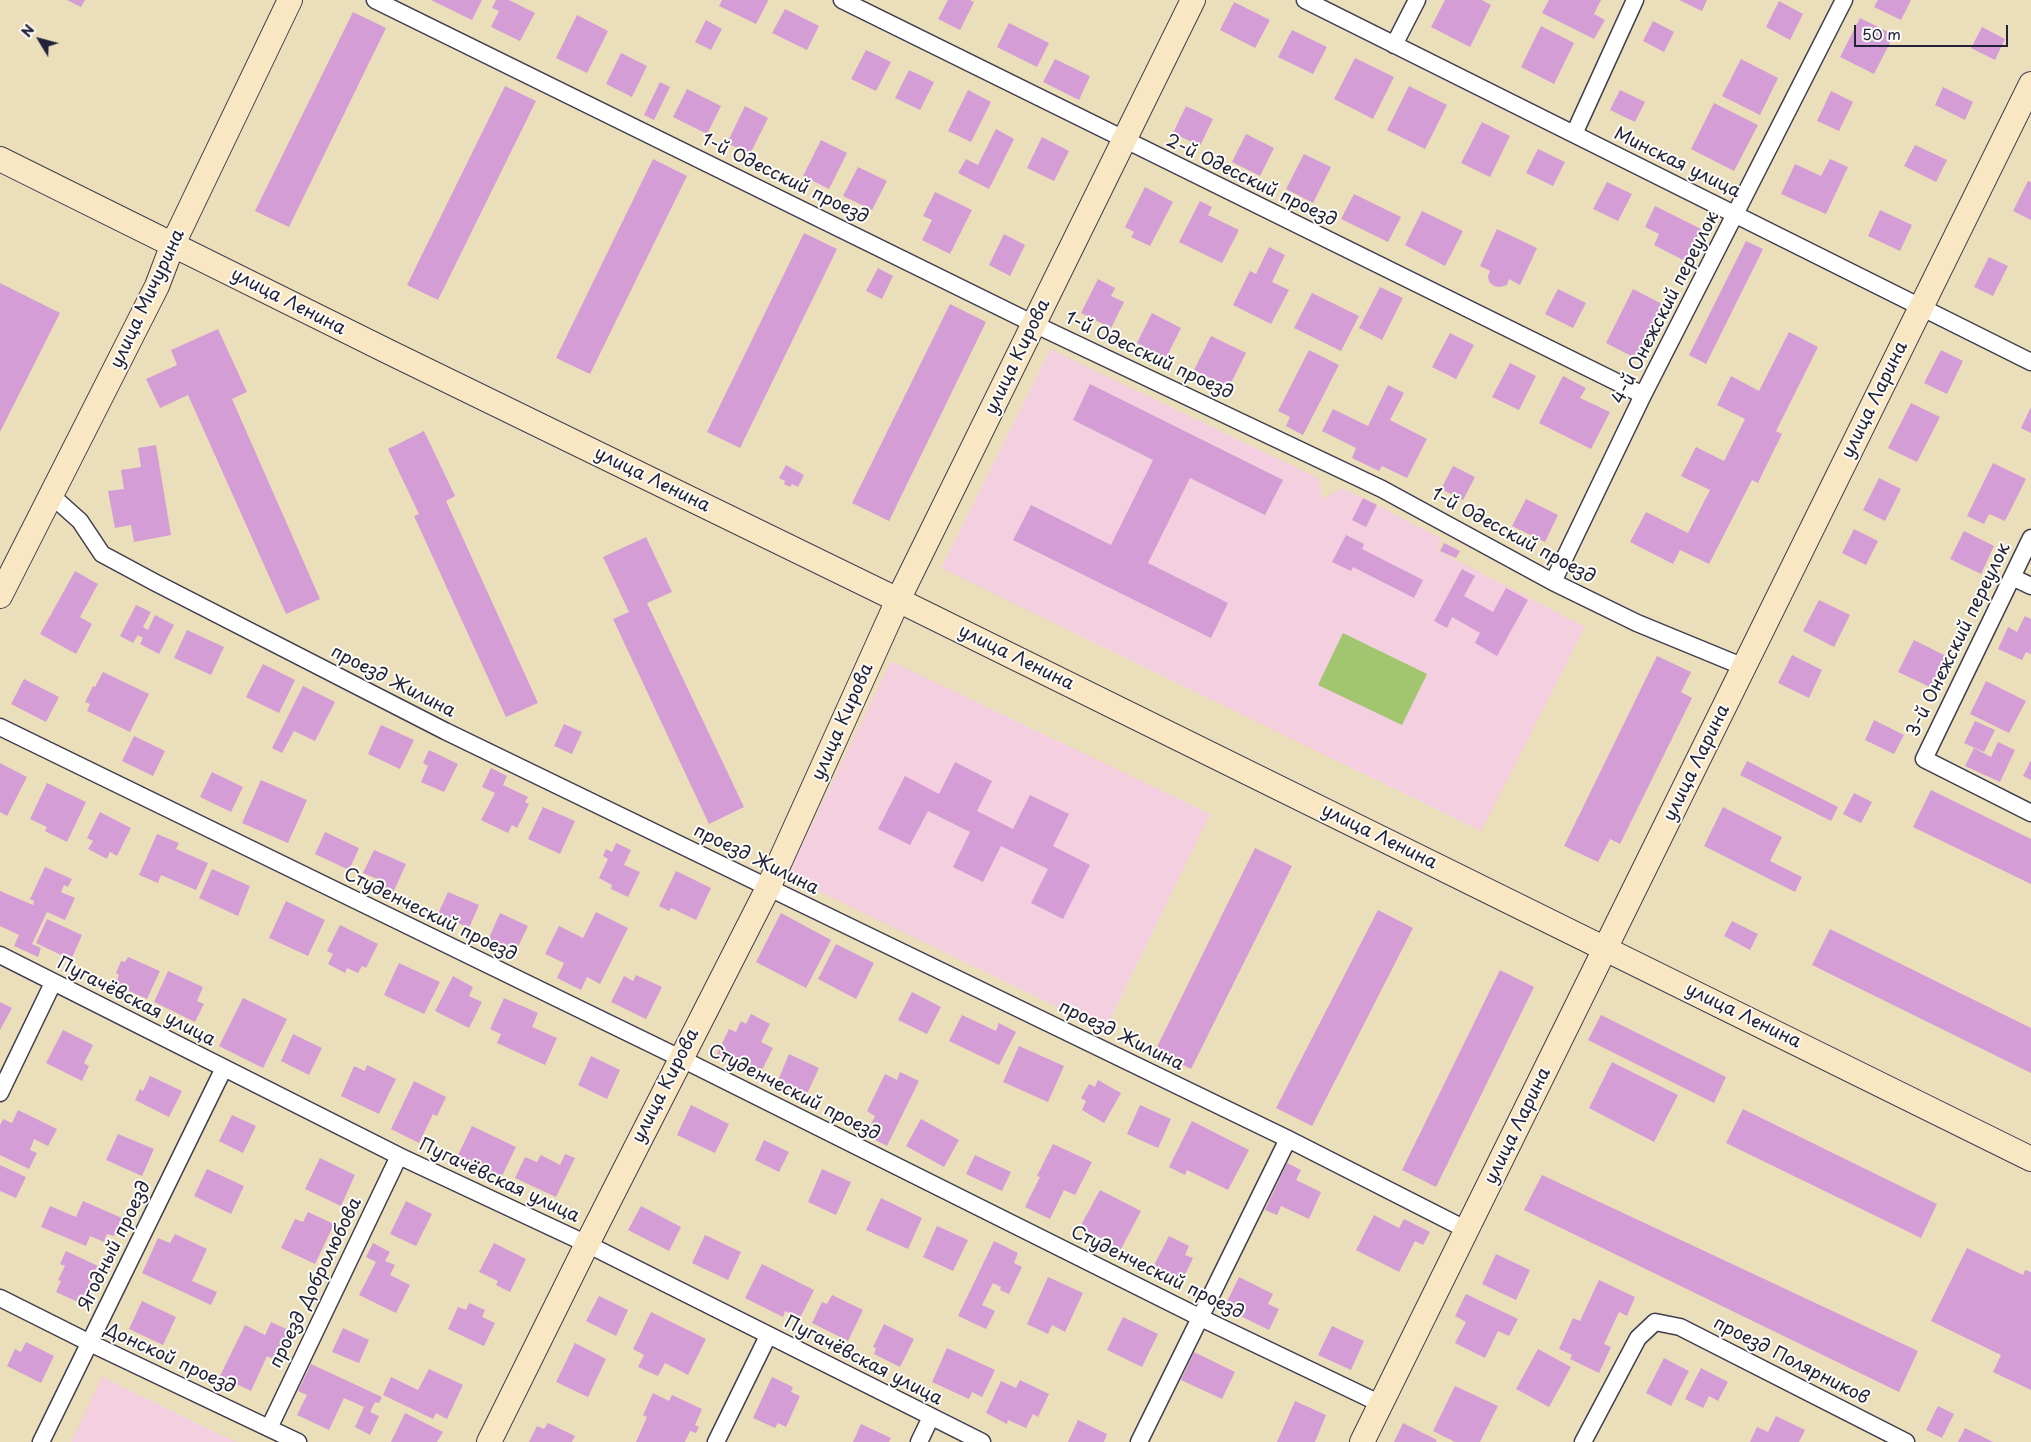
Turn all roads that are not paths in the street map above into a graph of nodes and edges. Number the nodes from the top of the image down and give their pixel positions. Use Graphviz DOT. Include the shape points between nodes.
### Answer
graph roads {
  1 [pos="290,0"];
  2 [pos="375,0"];
  3 [pos="842,0"];
  4 [pos="1193,0"];
  5 [pos="1305,0"];
  6 [pos="1417,0"];
  7 [pos="1635,0"];
  8 [pos="1844,0"];
  9 [pos="1394,45"];
  10 [pos="2031,84"];
  11 [pos="1574,134"];
  12 [pos="1124,141"];
  13 [pos="0,159"];
  14 [pos="1736,215"];
  15 [pos="173,244"];
  16 [pos="1921,307"];
  17 [pos="1034,324"];
  18 [pos="2031,362"];
  19 [pos="1643,395"];
  20 [pos="51,495"];
  21 [pos="2031,538"];
  22 [pos="2012,577"];
  23 [pos="1553,582"];
  24 [pos="2031,586"];
  25 [pos="0,596"];
  26 [pos="898,600"];
  27 [pos="1744,667"];
  28 [pos="0,727"];
  29 [pos="2031,813"];
  30 [pos="768,888"];
  31 [pos="1606,948"];
  32 [pos="0,955"];
  33 [pos="53,983"];
  34 [pos="680,1058"];
  35 [pos="224,1068"];
  36 [pos="0,1093"];
  37 [pos="1288,1139"];
  38 [pos="399,1156"];
  39 [pos="2031,1158"];
  40 [pos="1467,1230"];
  41 [pos="587,1244"];
  42 [pos="0,1298"];
  43 [pos="1199,1317"];
  44 [pos="768,1336"];
  45 [pos="90,1343"];
  46 [pos="1381,1404"];
  47 [pos="931,1417"];
  48 [pos="269,1428"];
  49 [pos="42,1442"];
  50 [pos="298,1442"];
  51 [pos="489,1442"];
  52 [pos="716,1442"];
  53 [pos="919,1442"];
  54 [pos="982,1442"];
  55 [pos="1139,1442"];
  56 [pos="1362,1442"];
  57 [pos="1583,1442"];
  58 [pos="1906,1442"];
  1 -- 15 [label="street, улица Мичурина"];
  2 -- 17 [label="street, 1-й Одесский проезд"];
  3 -- 12 [label="street, 2-й Одесский проезд"];
  4 -- 12 [label="street, улица Кирова"];
  5 -- 9 [label="street, Минская улица"];
  6 -- 9 [label="street"];
  7 -- 11 [label="street"];
  8 -- 14 [label="street, 4-й Онежский переулок"];
  9 -- 11 [label="street, Минская улица"];
  10 -- 16 [label="street, улица Ларина"];
  11 -- 14 [label="street, Минская улица"];
  12 -- 17 [label="street, улица Кирова"];
  12 -- 19 [label="street, 2-й Одесский проезд"];
  13 -- 15 [label="street, улица Ленина"];
  14 -- 16 [label="street, Минская улица"];
  14 -- 19 [label="street, 4-й Онежский переулок"];
  15 -- 20 [label="street, улица Мичурина" via="157,286"];
  15 -- 26 [label="street, улица Ленина"];
  16 -- 18 [label="street, Минская улица"];
  16 -- 27 [label="street, улица Ларина"];
  17 -- 23 [label="street, 1-й Одесский проезд" via="1382,489"];
  17 -- 26 [label="street, улица Кирова"];
  19 -- 23 [label="street, 4-й Онежский переулок"];
  20 -- 25 [label="street, улица Мичурина"];
  20 -- 30 [label="street, проезд Жилина" via="80,521 102,554 444,731"];
  21 -- 22 [label="street, 3-й Онежский переулок"];
  22 -- 24 [label="street"];
  22 -- 29 [label="street, 3-й Онежский переулок" via="1924,759"];
  23 -- 27 [label="street, 1-й Одесский проезд" via="1638,623"];
  26 -- 30 [label="street, улица Кирова"];
  26 -- 31 [label="street, улица Ленина"];
  27 -- 31 [label="street, улица Ларина"];
  28 -- 34 [label="street, Студенческий проезд"];
  30 -- 34 [label="street, улица Кирова"];
  30 -- 37 [label="street, проезд Жилина"];
  31 -- 39 [label="street, улица Ленина"];
  31 -- 40 [label="street, улица Ларина"];
  32 -- 33 [label="street, Пугачёвская улица"];
  33 -- 35 [label="street, Пугачёвская улица"];
  33 -- 36 [label="street"];
  34 -- 41 [label="street, улица Кирова"];
  34 -- 43 [label="street, Студенческий проезд"];
  35 -- 38 [label="street, Пугачёвская улица"];
  35 -- 45 [label="street, Ягодный проезд"];
  37 -- 40 [label="street, проезд Жилина"];
  37 -- 43 [label="street"];
  38 -- 41 [label="street, Пугачёвская улица"];
  38 -- 48 [label="street, проезд Добролюбова"];
  40 -- 46 [label="street, улица Ларина"];
  41 -- 44 [label="street, Пугачёвская улица"];
  41 -- 51 [label="street, улица Кирова"];
  42 -- 45 [label="street, Донской проезд"];
  43 -- 46 [label="street, Студенческий проезд"];
  43 -- 55 [label="street"];
  44 -- 47 [label="street, Пугачёвская улица"];
  44 -- 52 [label="street"];
  45 -- 48 [label="street, Донской проезд"];
  45 -- 49 [label="street, Ягодный проезд"];
  46 -- 56 [label="street, улица Ларина"];
  47 -- 53 [label="street"];
  47 -- 54 [label="street, Пугачёвская улица"];
  48 -- 50 [label="street, Донской проезд"];
  57 -- 58 [label="street, проезд Полярников" via="1638,1338 1655,1322 1680,1327"];
}
